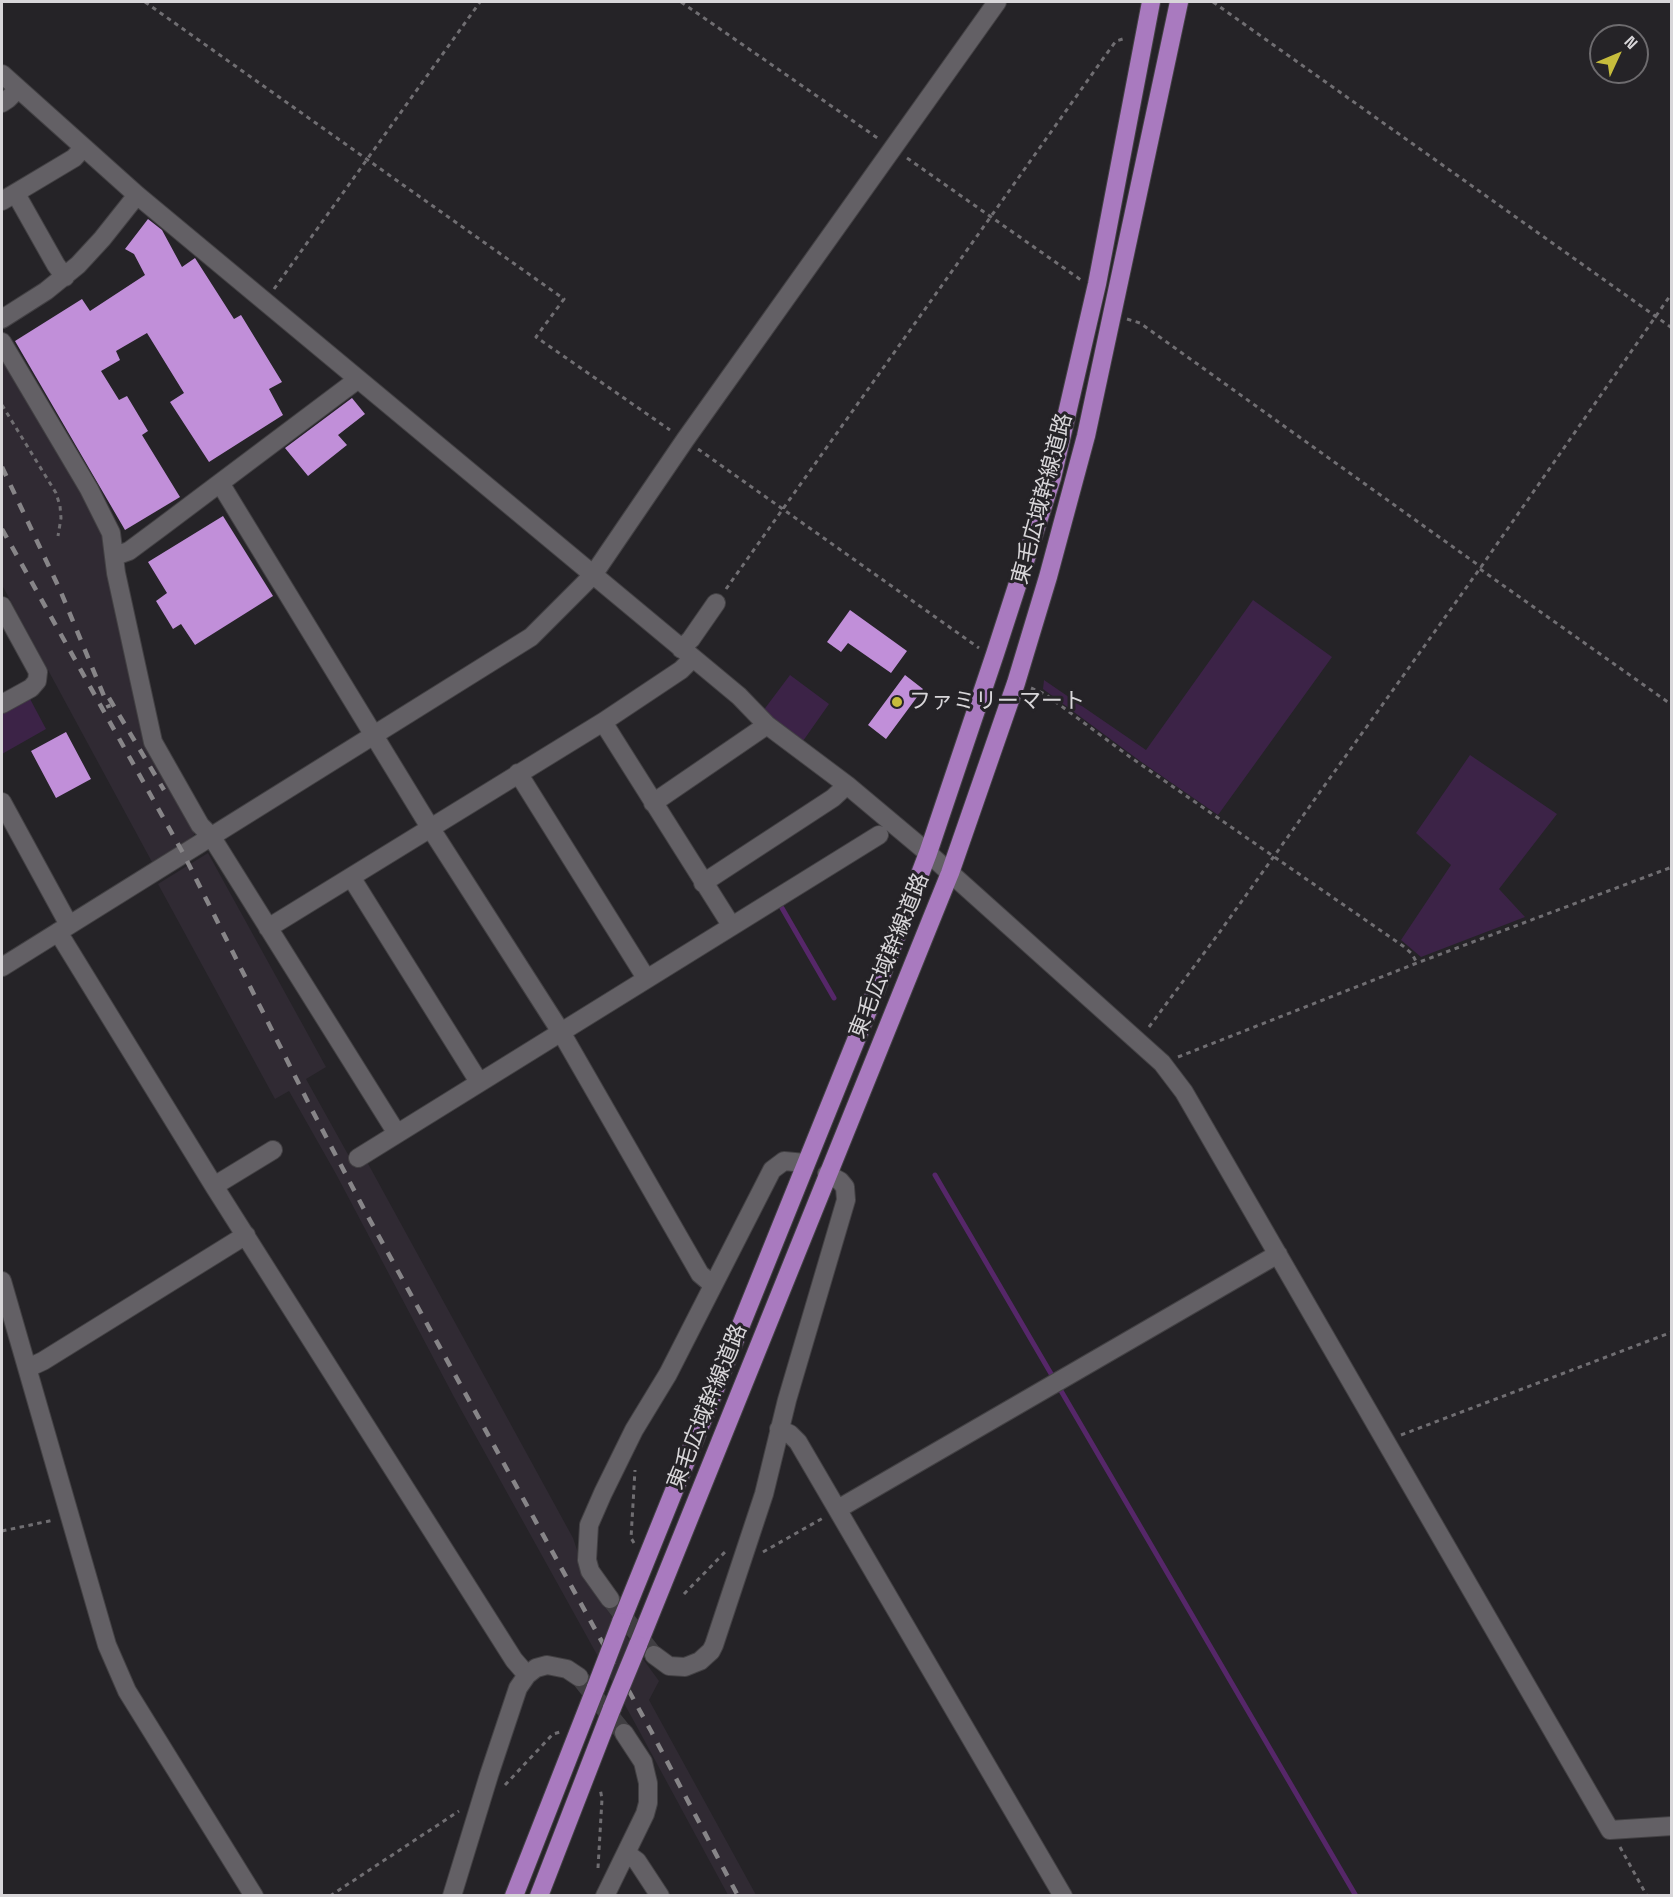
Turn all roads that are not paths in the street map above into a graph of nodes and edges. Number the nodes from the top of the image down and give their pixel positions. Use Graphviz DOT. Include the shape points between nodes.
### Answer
graph roads {
  1 [pos="997,2"];
  2 [pos="1150,2"];
  3 [pos="1179,2"];
  4 [pos="2,74"];
  5 [pos="17,90"];
  6 [pos="2,103"];
  7 [pos="83,148"];
  8 [pos="137,195"];
  9 [pos="9,198"];
  10 [pos="65,277"];
  11 [pos="2,319"];
  12 [pos="2,342"];
  13 [pos="357,380"];
  14 [pos="220,483"];
  15 [pos="115,556"];
  16 [pos="592,575"];
  17 [pos="716,603"];
  18 [pos="2,606"];
  19 [pos="687,654"];
  20 [pos="2,704"];
  21 [pos="603,722"];
  22 [pos="768,725"];
  23 [pos="375,735"];
  24 [pos="518,773"];
  25 [pos="847,785"];
  26 [pos="2,802"];
  27 [pos="654,803"];
  28 [pos="431,829"];
  29 [pos="879,835"];
  30 [pos="211,836"];
  31 [pos="928,853"];
  32 [pos="950,873"];
  33 [pos="351,877"];
  34 [pos="703,883"];
  35 [pos="731,925"];
  36 [pos="63,928"];
  37 [pos="268,928"];
  38 [pos="2,967"];
  39 [pos="646,978"];
  40 [pos="561,1032"];
  41 [pos="479,1082"];
  42 [pos="396,1132"];
  43 [pos="273,1150"];
  44 [pos="358,1158"];
  45 [pos="805,1163"];
  46 [pos="827,1174"];
  47 [pos="214,1186"];
  48 [pos="246,1235"];
  49 [pos="1278,1254"];
  50 [pos="2,1281"];
  51 [pos="713,1286"];
  52 [pos="28,1368"];
  53 [pos="779,1429"];
  54 [pos="838,1509"];
  55 [pos="610,1599"];
  56 [pos="654,1655"];
  57 [pos="527,1676"];
  58 [pos="579,1677"];
  59 [pos="624,1733"];
  60 [pos="1671,1826"];
  61 [pos="626,1853"];
  62 [pos="254,1896"];
  63 [pos="452,1896"];
  64 [pos="514,1896"];
  65 [pos="539,1896"];
  66 [pos="605,1896"];
  67 [pos="660,1896"];
  68 [pos="1063,1896"];
  1 -- 16 [label="street"];
  2 -- 31 [label="highway, 東毛広域幹線道路" via="1097,284 1052,478"];
  3 -- 32 [label="highway, 東毛広域幹線道路" via="1086,436 1019,672"];
  4 -- 5 [label="street"];
  5 -- 6 [label="street"];
  5 -- 7 [label="street"];
  7 -- 8 [label="street"];
  7 -- 9 [label="street" via="74,158"];
  8 -- 10 [label="street"];
  8 -- 13 [label="street"];
  9 -- 10 [label="street"];
  10 -- 11 [label="street"];
  12 -- 15 [label="street" via="89,489 111,533"];
  13 -- 14 [label="street"];
  13 -- 16 [label="street"];
  14 -- 15 [label="street" via="129,551"];
  14 -- 23 [label="street"];
  15 -- 30 [label="street" via="153,742 200,825"];
  16 -- 19 [label="street"];
  16 -- 23 [label="street" via="531,637"];
  17 -- 19 [label="street" via="691,639"];
  18 -- 20 [label="street" via="38,672 31,688"];
  19 -- 21 [label="street" via="681,670"];
  19 -- 22 [label="street"];
  21 -- 24 [label="street"];
  21 -- 27 [label="street"];
  22 -- 25 [label="street"];
  22 -- 27 [label="street"];
  23 -- 28 [label="street"];
  23 -- 30 [label="street"];
  24 -- 28 [label="street"];
  24 -- 39 [label="street"];
  25 -- 31 [label="street"];
  25 -- 34 [label="street"];
  26 -- 36 [label="street"];
  27 -- 34 [label="street"];
  28 -- 33 [label="street"];
  28 -- 40 [label="street"];
  29 -- 35 [label="street"];
  30 -- 36 [label="street"];
  30 -- 37 [label="street"];
  31 -- 32 [label="street"];
  31 -- 45 [label="highway, 東毛広域幹線道路"];
  32 -- 46 [label="highway, 東毛広域幹線道路"];
  32 -- 49 [label="street" via="1162,1063 1184,1092"];
  33 -- 37 [label="street"];
  33 -- 41 [label="street"];
  34 -- 35 [label="street"];
  35 -- 39 [label="street"];
  36 -- 38 [label="street"];
  36 -- 47 [label="street"];
  37 -- 42 [label="street"];
  39 -- 40 [label="street"];
  40 -- 41 [label="street"];
  40 -- 51 [label="street" via="700,1274"];
  41 -- 42 [label="street"];
  42 -- 44 [label="street"];
  43 -- 47 [label="street"];
  45 -- 51 [label="street" via="784,1161 772,1170"];
  45 -- 64 [label="highway, 東毛広域幹線道路, bridge"];
  46 -- 53 [label="street" via="845,1187 846,1200"];
  46 -- 65 [label="highway, 東毛広域幹線道路, bridge"];
  47 -- 48 [label="street"];
  48 -- 52 [label="street"];
  48 -- 57 [label="street"];
  49 -- 54 [label="street"];
  49 -- 60 [label="street" via="1610,1830"];
  50 -- 52 [label="street"];
  51 -- 55 [label="street" via="634,1430 589,1525 586,1547 590,1571"];
  52 -- 62 [label="street" via="107,1646 127,1690"];
  53 -- 54 [label="street" via="798,1442"];
  53 -- 56 [label="street" via="764,1494 714,1645 706,1657 692,1665 676,1667"];
  54 -- 68 [label="street"];
  57 -- 58 [label="street" via="547,1665 567,1669"];
  57 -- 63 [label="street" via="514,1697"];
  59 -- 61 [label="street" via="642,1762 649,1793 645,1814"];
  61 -- 66 [label="street"];
  61 -- 67 [label="street" via="637,1861"];
}
